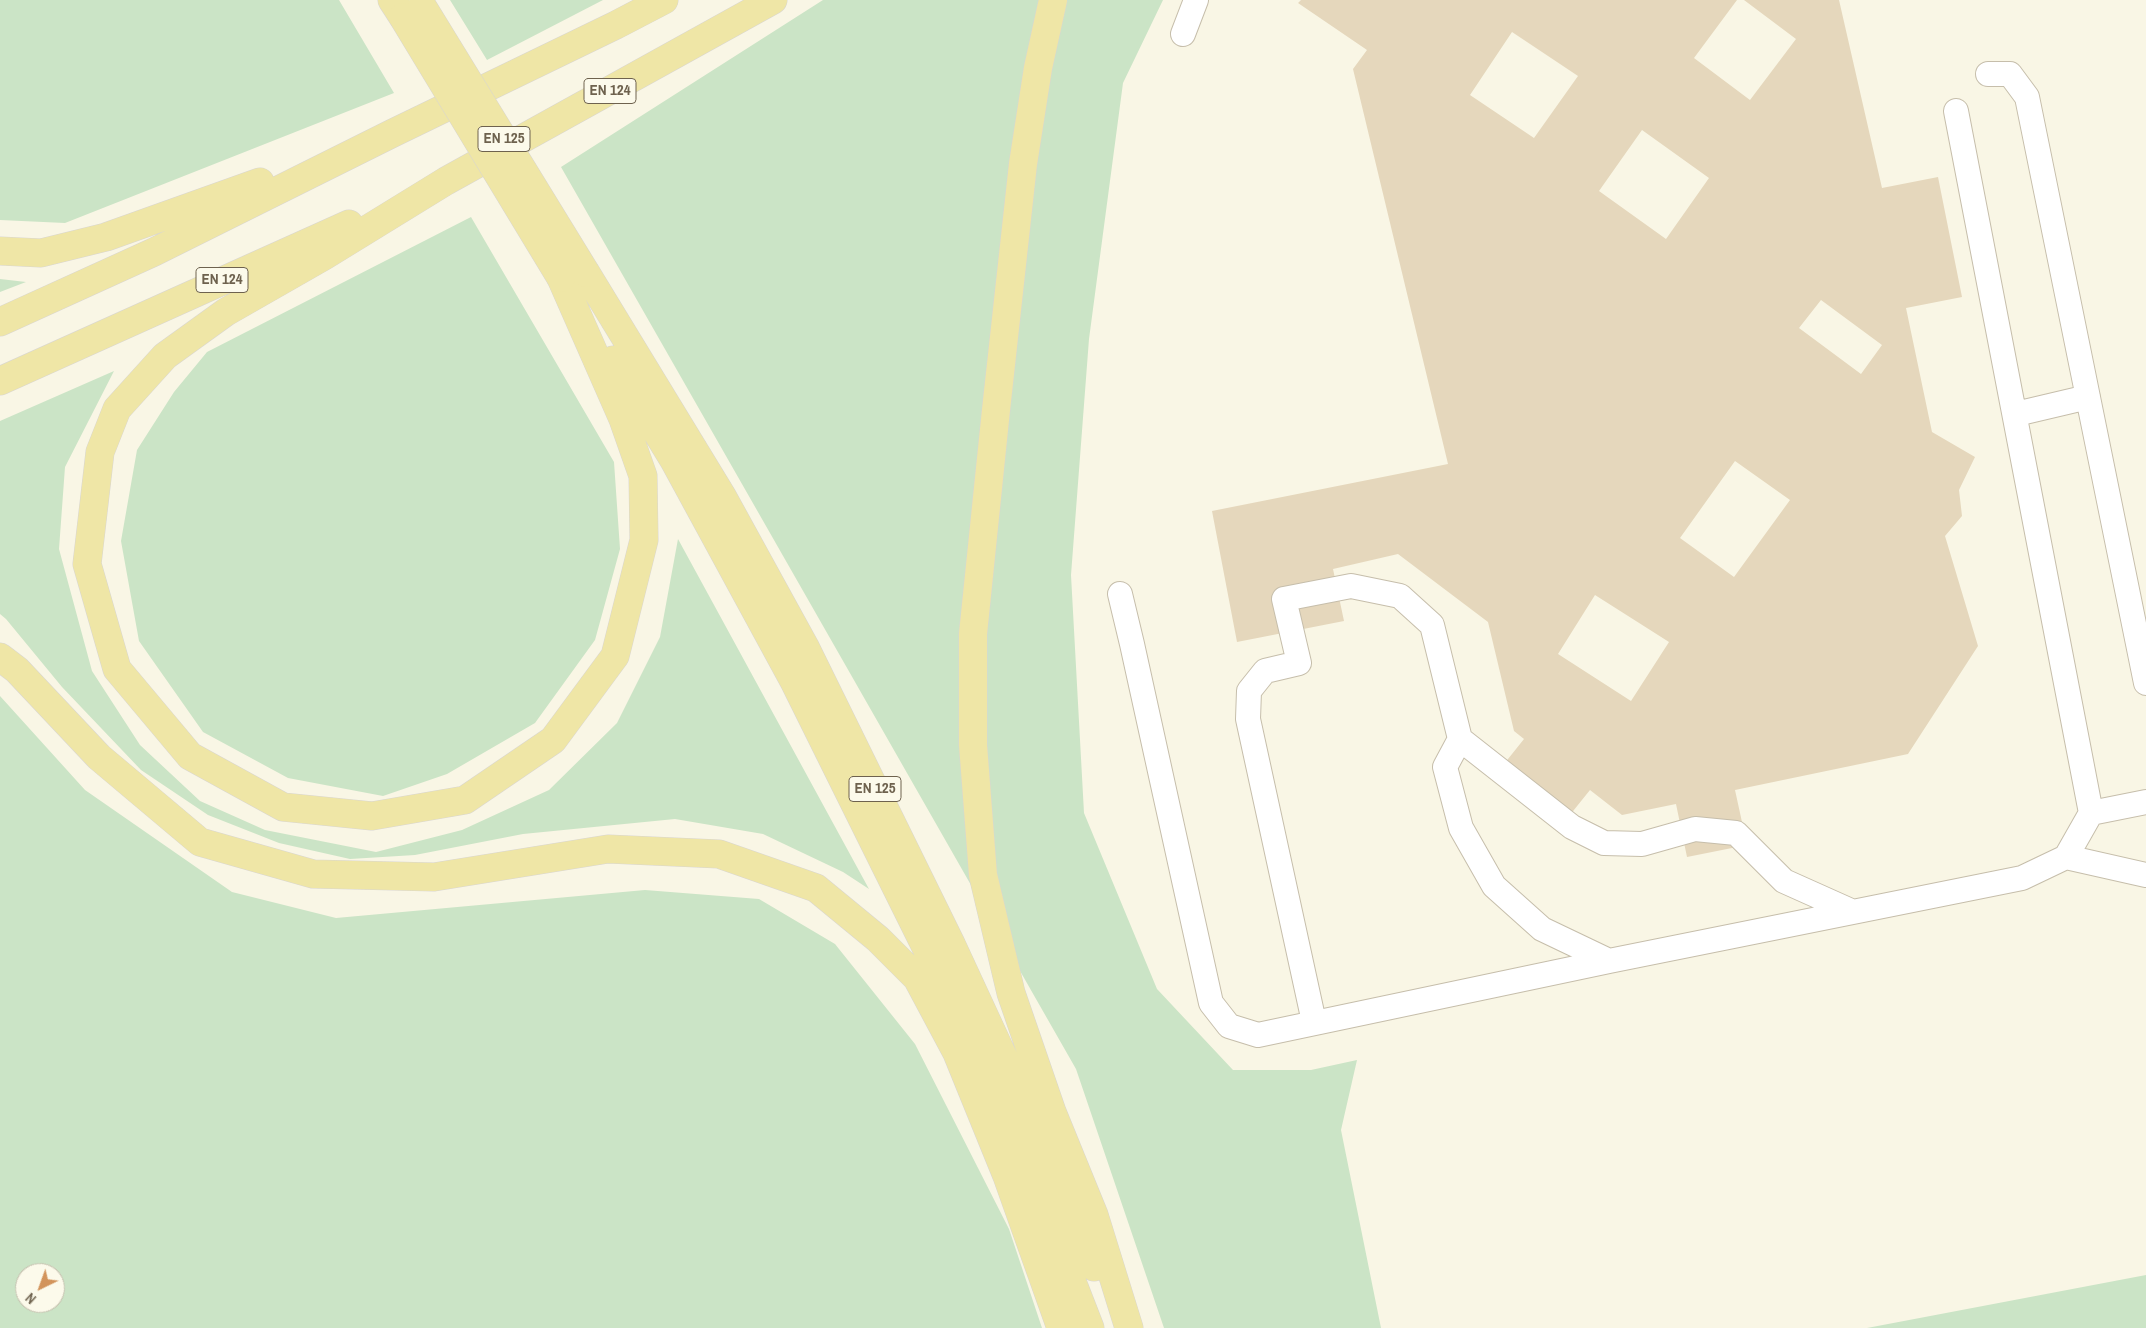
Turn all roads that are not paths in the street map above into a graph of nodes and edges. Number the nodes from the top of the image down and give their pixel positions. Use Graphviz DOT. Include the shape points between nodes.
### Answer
graph roads {
  1 [pos="664,0"];
  2 [pos="773,0"];
  3 [pos="1053,0"];
  4 [pos="1196,0"];
  5 [pos="409,6"];
  6 [pos="1183,34"];
  7 [pos="1988,74"];
  8 [pos="1956,111"];
  9 [pos="393,133"];
  10 [pos="446,181"];
  11 [pos="0,250"];
  12 [pos="574,276"];
  13 [pos="0,322"];
  14 [pos="0,381"];
  15 [pos="2088,397"];
  16 [pos="2016,414"];
  17 [pos="1120,594"];
  18 [pos="0,657"];
  19 [pos="2146,683"];
  20 [pos="1460,739"];
  21 [pos="2146,802"];
  22 [pos="2091,813"];
  23 [pos="2066,856"];
  24 [pos="2146,875"];
  25 [pos="1851,911"];
  26 [pos="1609,962"];
  27 [pos="1314,1022"];
  28 [pos="1061,1328"];
  29 [pos="1090,1328"];
  30 [pos="1119,1328"];
  31 [pos="1129,1328"];
  1 -- 9 [label="main road"];
  2 -- 10 [label="main road, EN 124"];
  3 -- 31 [label="main road" via="1038,68 1023,164 996,410 973,634 973,745 983,875 1011,993 1052,1112 1094,1215"];
  4 -- 6 [label="lane"];
  5 -- 12 [label="main road, EN 125, bridge"];
  7 -- 15 [label="lane" via="2010,74 2028,96"];
  8 -- 16 [label="lane"];
  9 -- 11 [label="main road" via="106,237 41,253"];
  9 -- 13 [label="main road" via="154,252"];
  10 -- 12 [label="main road" via="226,312 164,356 118,409 100,452 87,564 117,670 190,756 283,808 372,816 465,800 553,740 615,656 644,540 643,476"];
  10 -- 14 [label="main road, EN 124"];
  12 -- 29 [label="main road, EN 125" via="794,681 971,1038 1046,1212"];
  12 -- 30 [label="main road, EN 125" via="722,496 805,647 960,963 1038,1132"];
  15 -- 16 [label="lane"];
  15 -- 19 [label="lane"];
  16 -- 22 [label="lane"];
  17 -- 27 [label="lane" via="1211,1003 1229,1026 1258,1034"];
  18 -- 28 [label="main road" via="17,670 99,757 200,842 304,872 434,877 608,849 718,854 816,888 878,939 917,978 957,1053 1007,1176"];
  20 -- 25 [label="lane" via="1572,827 1604,843 1642,844 1696,829 1736,833 1784,881"];
  20 -- 26 [label="lane" via="1444,767 1461,828 1494,886 1542,929"];
  20 -- 27 [label="lane" via="1432,626 1400,596 1351,586 1284,599 1299,663 1264,671 1249,691 1248,719"];
  21 -- 22 [label="lane"];
  22 -- 23 [label="lane"];
  23 -- 24 [label="lane"];
  23 -- 25 [label="lane" via="2022,878"];
  25 -- 26 [label="lane"];
  26 -- 27 [label="lane"];
}
